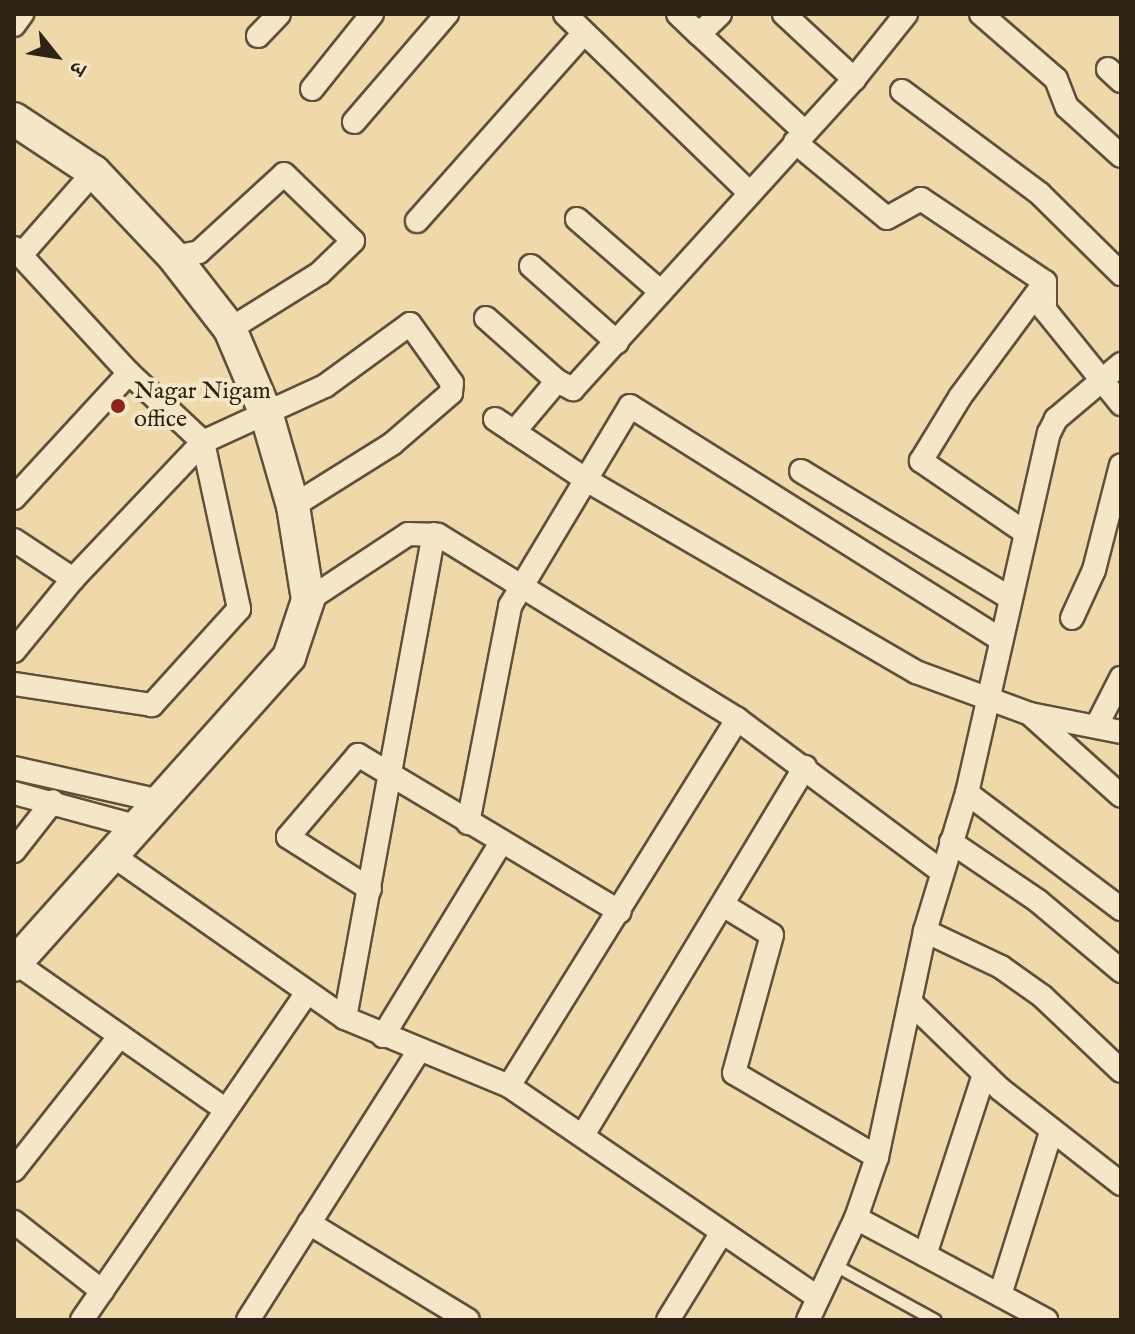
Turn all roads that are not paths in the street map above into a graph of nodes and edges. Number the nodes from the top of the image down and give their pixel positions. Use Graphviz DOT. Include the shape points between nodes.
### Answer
graph roads {
  1 [pos="22,14"];
  2 [pos="279,14"];
  3 [pos="372,14"];
  4 [pos="447,14"];
  5 [pos="565,14"];
  6 [pos="678,14"];
  7 [pos="720,14"];
  8 [pos="784,14"];
  9 [pos="981,14"];
  10 [pos="897,17"];
  11 [pos="14,25"];
  12 [pos="583,34"];
  13 [pos="699,34"];
  14 [pos="258,36"];
  15 [pos="854,79"];
  16 [pos="312,89"];
  17 [pos="902,91"];
  18 [pos="14,119"];
  19 [pos="354,122"];
  20 [pos="800,137"];
  21 [pos="1121,156"];
  22 [pos="94,172"];
  23 [pos="749,192"];
  24 [pos="577,219"];
  25 [pos="417,221"];
  26 [pos="17,251"];
  27 [pos="174,257"];
  28 [pos="531,266"];
  29 [pos="1121,274"];
  30 [pos="1045,282"];
  31 [pos="661,292"];
  32 [pos="486,318"];
  33 [pos="230,329"];
  34 [pos="617,342"];
  35 [pos="1121,364"];
  36 [pos="129,373"];
  37 [pos="557,381"];
  38 [pos="1100,384"];
  39 [pos="1121,404"];
  40 [pos="267,416"];
  41 [pos="495,419"];
  42 [pos="514,432"];
  43 [pos="203,442"];
  44 [pos="1121,465"];
  45 [pos="801,471"];
  46 [pos="588,481"];
  47 [pos="14,498"];
  48 [pos="1116,502"];
  49 [pos="293,506"];
  50 [pos="1023,531"];
  51 [pos="434,534"];
  52 [pos="14,540"];
  53 [pos="73,579"];
  54 [pos="520,583"];
  55 [pos="1008,597"];
  56 [pos="308,600"];
  57 [pos="1072,618"];
  58 [pos="1001,640"];
  59 [pos="14,651"];
  60 [pos="1121,678"];
  61 [pos="14,684"];
  62 [pos="987,700"];
  63 [pos="1030,714"];
  64 [pos="737,719"];
  65 [pos="1097,725"];
  66 [pos="1121,732"];
  67 [pos="805,767"];
  68 [pos="14,768"];
  69 [pos="393,775"];
  70 [pos="14,793"];
  71 [pos="967,793"];
  72 [pos="1121,796"];
  73 [pos="53,801"];
  74 [pos="161,801"];
  75 [pos="468,823"];
  76 [pos="139,827"];
  77 [pos="951,842"];
  78 [pos="501,843"];
  79 [pos="14,851"];
  80 [pos="115,857"];
  81 [pos="941,871"];
  82 [pos="370,889"];
  83 [pos="723,905"];
  84 [pos="1121,909"];
  85 [pos="620,912"];
  86 [pos="925,931"];
  87 [pos="15,964"];
  88 [pos="1121,971"];
  89 [pos="307,993"];
  90 [pos="910,1002"];
  91 [pos="345,1018"];
  92 [pos="120,1036"];
  93 [pos="383,1036"];
  94 [pos="419,1051"];
  95 [pos="1121,1071"];
  96 [pos="984,1074"];
  97 [pos="509,1086"];
  98 [pos="226,1110"];
  99 [pos="1051,1132"];
  100 [pos="583,1135"];
  101 [pos="877,1157"];
  102 [pos="14,1170"];
  103 [pos="1121,1184"];
  104 [pos="856,1218"];
  105 [pos="14,1222"];
  106 [pos="309,1223"];
  107 [pos="721,1234"];
  108 [pos="925,1255"];
  109 [pos="833,1264"];
  110 [pos="102,1291"];
  111 [pos="1000,1295"];
  112 [pos="817,1297"];
  113 [pos="82,1320"];
  114 [pos="248,1320"];
  115 [pos="468,1320"];
  116 [pos="668,1320"];
  117 [pos="808,1320"];
  118 [pos="935,1320"];
  119 [pos="1046,1320"];
  1 -- 11 [label="street"];
  2 -- 14 [label="street"];
  3 -- 16 [label="street"];
  4 -- 19 [label="street"];
  5 -- 12 [label="street"];
  6 -- 13 [label="street"];
  7 -- 13 [label="street"];
  8 -- 15 [label="street"];
  9 -- 21 [label="street" via="1056,79 1067,107"];
  10 -- 15 [label="street"];
  12 -- 23 [label="street"];
  12 -- 25 [label="street"];
  13 -- 20 [label="street"];
  15 -- 20 [label="street"];
  17 -- 29 [label="street" via="1040,194"];
  18 -- 22 [label="main road"];
  20 -- 23 [label="street"];
  20 -- 30 [label="street" via="887,218 921,199"];
  22 -- 26 [label="street"];
  22 -- 27 [label="main road"];
  23 -- 31 [label="street"];
  24 -- 31 [label="street"];
  26 -- 36 [label="street"];
  27 -- 33 [label="main road"];
  27 -- 33 [label="street" via="199,252 284,174 353,241 320,273"];
  28 -- 34 [label="street"];
  30 -- 38 [label="street" via="1045,310"];
  30 -- 50 [label="street" via="960,397 921,461"];
  31 -- 34 [label="street"];
  32 -- 37 [label="street"];
  33 -- 40 [label="main road"];
  34 -- 37 [label="street" via="573,389"];
  35 -- 38 [label="street"];
  36 -- 43 [label="street"];
  36 -- 47 [label="street"];
  37 -- 42 [label="street"];
  38 -- 39 [label="street"];
  38 -- 50 [label="street" via="1056,419"];
  40 -- 43 [label="street"];
  40 -- 49 [label="main road"];
  40 -- 49 [label="street" via="325,386 405,323 452,383 451,393 416,425"];
  41 -- 42 [label="street"];
  42 -- 46 [label="street"];
  43 -- 53 [label="street"];
  43 -- 61 [label="street" via="239,609 152,705"];
  44 -- 48 [label="street"];
  45 -- 55 [label="street"];
  46 -- 54 [label="street"];
  46 -- 58 [label="street" via="630,406"];
  46 -- 62 [label="street" via="916,672"];
  48 -- 57 [label="street"];
  49 -- 56 [label="main road"];
  50 -- 55 [label="street"];
  51 -- 54 [label="street"];
  51 -- 56 [label="street" via="408,534"];
  51 -- 69 [label="street"];
  52 -- 53 [label="street"];
  53 -- 59 [label="street"];
  54 -- 64 [label="street"];
  54 -- 75 [label="street" via="510,606"];
  55 -- 58 [label="street"];
  56 -- 74 [label="main road" via="289,657"];
  58 -- 62 [label="street"];
  60 -- 65 [label="street"];
  62 -- 63 [label="street"];
  62 -- 71 [label="street"];
  63 -- 65 [label="street"];
  63 -- 72 [label="street"];
  64 -- 67 [label="street"];
  64 -- 85 [label="street"];
  65 -- 66 [label="street"];
  67 -- 81 [label="street"];
  67 -- 83 [label="street"];
  68 -- 74 [label="street"];
  69 -- 75 [label="street"];
  69 -- 82 [label="street"];
  69 -- 82 [label="street" via="358,755 288,837"];
  70 -- 73 [label="street"];
  71 -- 77 [label="street"];
  71 -- 84 [label="street"];
  73 -- 76 [label="street"];
  73 -- 79 [label="street"];
  74 -- 76 [label="main road"];
  75 -- 78 [label="street"];
  76 -- 80 [label="main road"];
  77 -- 81 [label="street"];
  77 -- 88 [label="street" via="1038,901"];
  78 -- 85 [label="street"];
  78 -- 93 [label="street"];
  80 -- 87 [label="main road"];
  80 -- 89 [label="street"];
  81 -- 86 [label="street"];
  82 -- 91 [label="street"];
  83 -- 100 [label="street"];
  83 -- 101 [label="street" via="772,935 734,1073"];
  85 -- 97 [label="street"];
  86 -- 90 [label="street"];
  86 -- 95 [label="street" via="1021,981"];
  87 -- 92 [label="street"];
  89 -- 91 [label="street"];
  89 -- 98 [label="street"];
  90 -- 96 [label="street"];
  90 -- 101 [label="street"];
  91 -- 93 [label="street"];
  92 -- 98 [label="street"];
  92 -- 102 [label="street"];
  93 -- 94 [label="street"];
  94 -- 97 [label="street"];
  94 -- 106 [label="street"];
  96 -- 99 [label="street"];
  96 -- 108 [label="street"];
  97 -- 100 [label="street"];
  98 -- 110 [label="street"];
  99 -- 103 [label="street"];
  99 -- 111 [label="street"];
  100 -- 107 [label="street"];
  101 -- 104 [label="street"];
  104 -- 108 [label="street"];
  104 -- 109 [label="street"];
  105 -- 110 [label="street"];
  106 -- 114 [label="street"];
  106 -- 115 [label="street"];
  107 -- 112 [label="street"];
  107 -- 116 [label="street"];
  108 -- 111 [label="street"];
  109 -- 112 [label="street"];
  109 -- 118 [label="lane"];
  110 -- 113 [label="street"];
  111 -- 119 [label="street"];
  112 -- 117 [label="street"];
}
